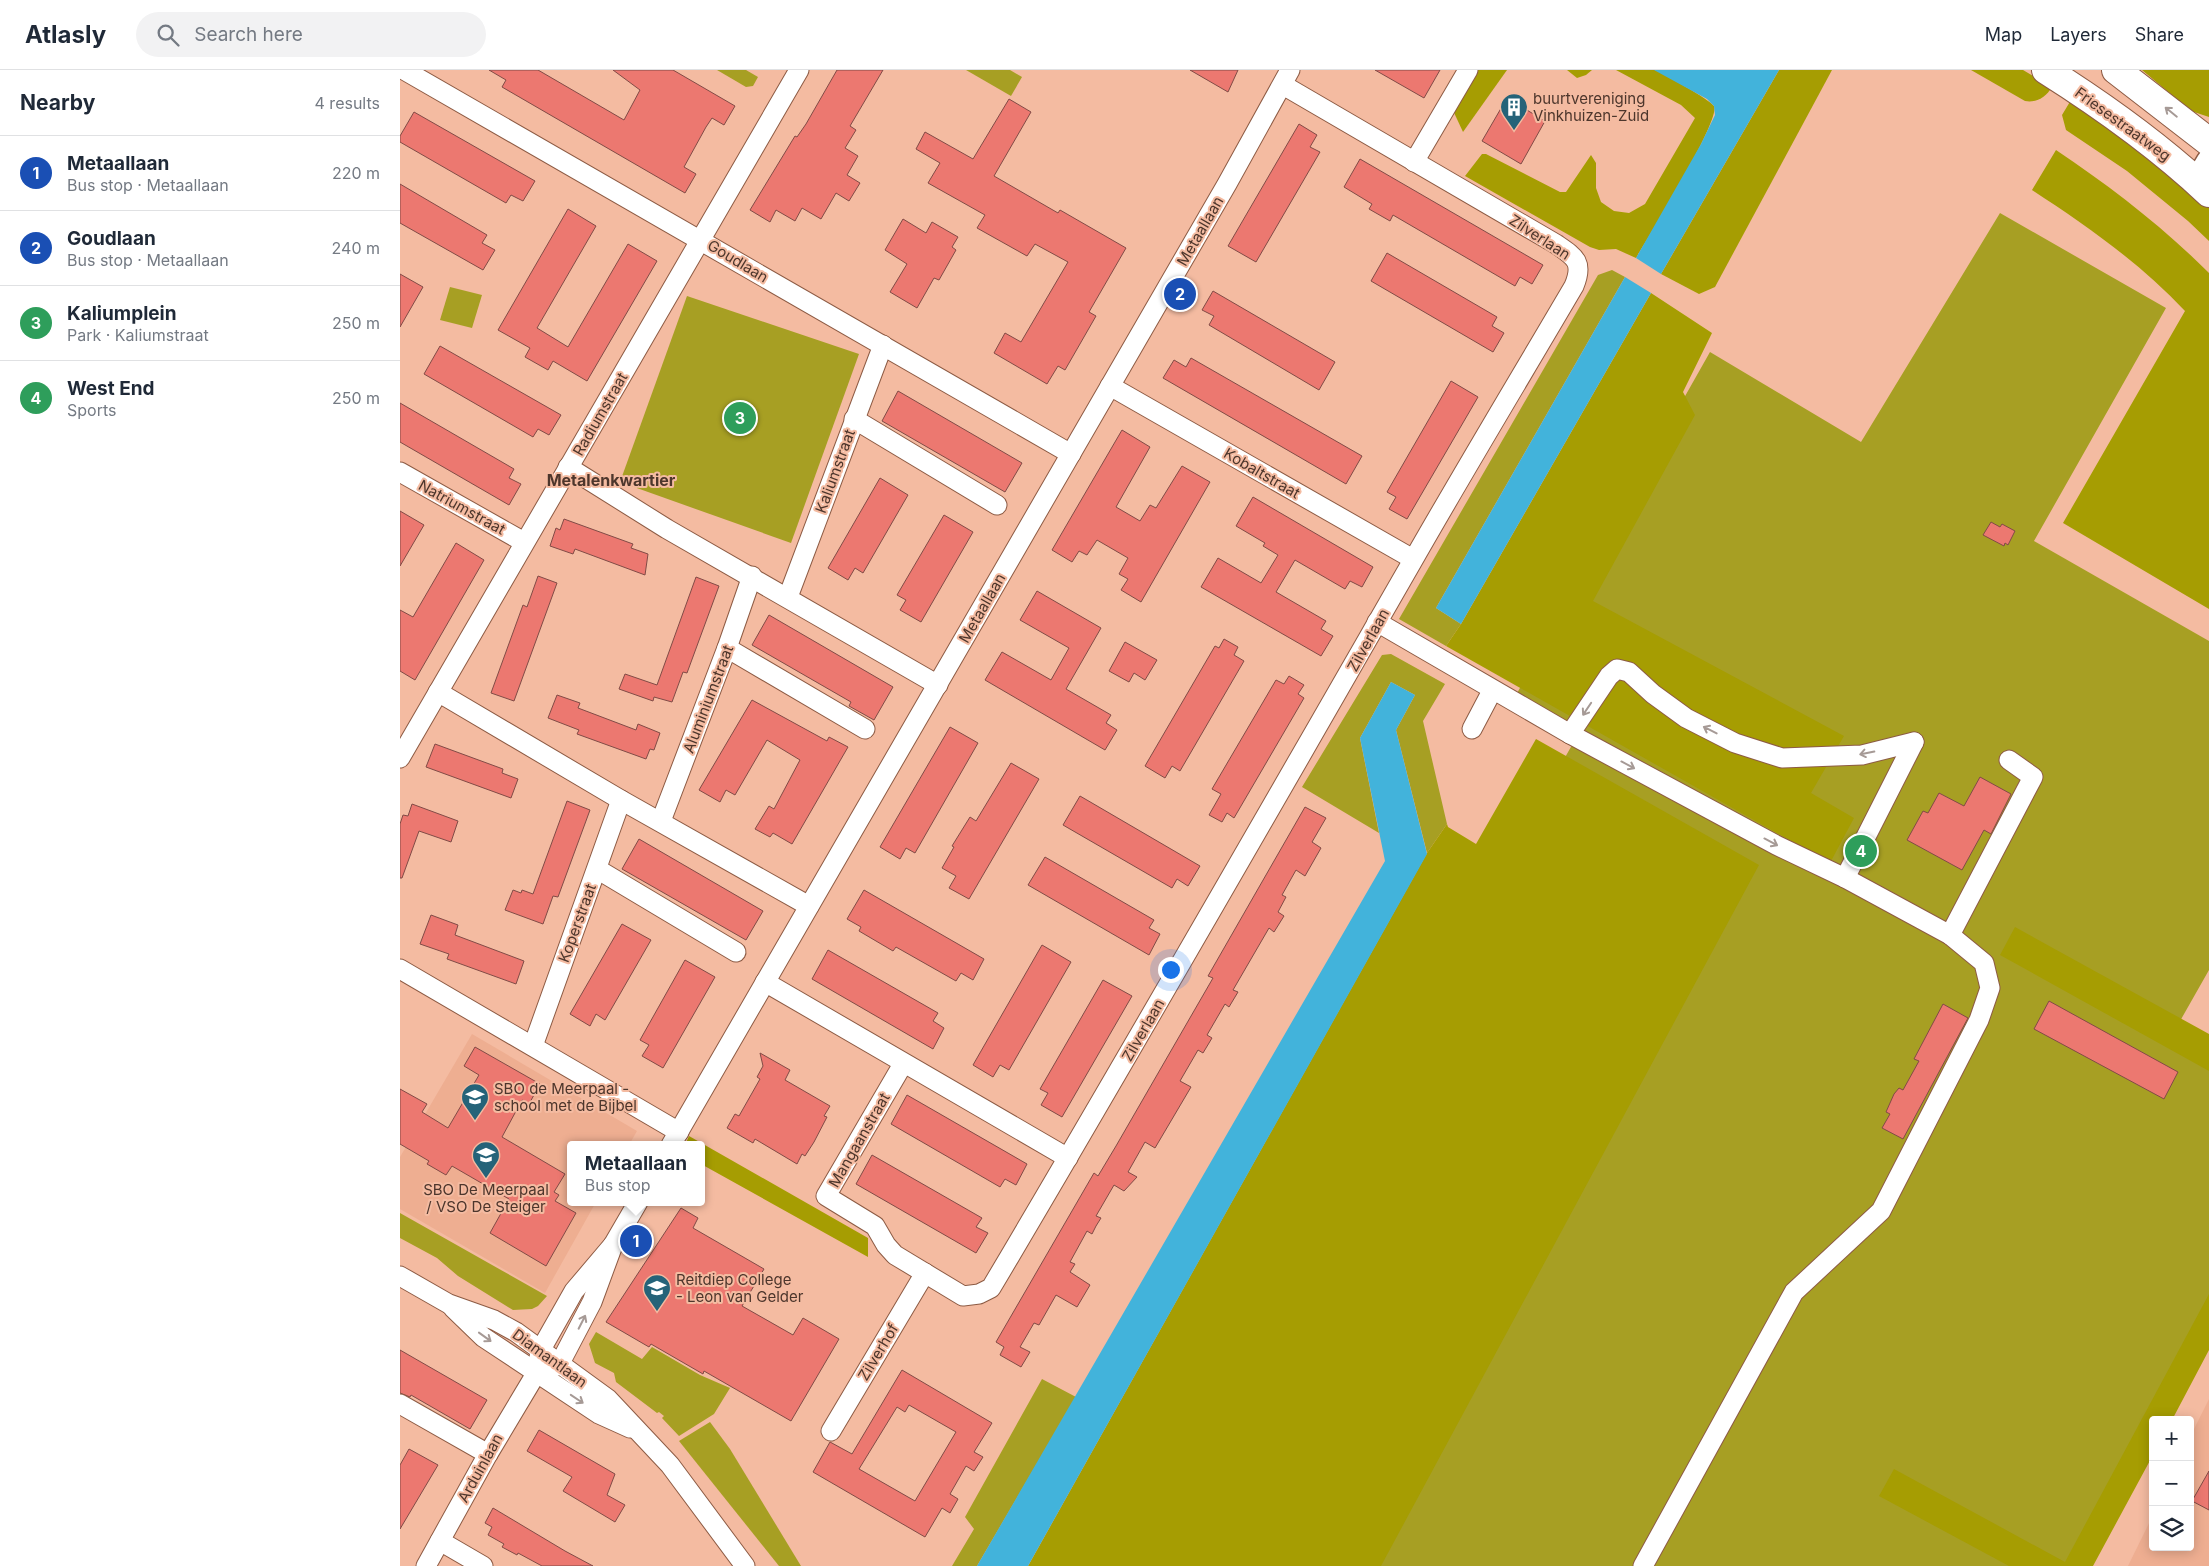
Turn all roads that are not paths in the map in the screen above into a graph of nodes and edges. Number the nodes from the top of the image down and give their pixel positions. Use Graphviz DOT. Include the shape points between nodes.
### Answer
graph roads {
  1 [pos="404,70"];
  2 [pos="799,70"];
  3 [pos="1468,70"];
  4 [pos="2046,70"];
  5 [pos="2116,70"];
  6 [pos="1286,78"];
  7 [pos="2209,142"];
  8 [pos="1414,162"];
  9 [pos="2206,178"];
  10 [pos="700,239"];
  11 [pos="883,345"];
  12 [pos="1110,386"];
  13 [pos="854,419"];
  14 [pos="1071,454"];
  15 [pos="568,467"];
  16 [pos="400,472"];
  17 [pos="997,505"];
  18 [pos="524,542"];
  19 [pos="1413,560"];
  20 [pos="752,576"];
  21 [pos="788,596"];
  22 [pos="1377,622"];
  23 [pos="727,648"];
  24 [pos="938,684"];
  25 [pos="1492,691"];
  26 [pos="438,692"];
  27 [pos="865,729"];
  28 [pos="1472,729"];
  29 [pos="1570,734"];
  30 [pos="400,758"];
  31 [pos="2009,760"];
  32 [pos="621,800"];
  33 [pos="661,821"];
  34 [pos="597,869"];
  35 [pos="1845,878"];
  36 [pos="809,906"];
  37 [pos="1950,935"];
  38 [pos="736,952"];
  39 [pos="400,969"];
  40 [pos="765,982"];
  41 [pos="533,1046"];
  42 [pos="904,1064"];
  43 [pos="675,1138"];
  44 [pos="1068,1158"];
  45 [pos="636,1206"];
  46 [pos="614,1245"];
  47 [pos="925,1273"];
  48 [pos="400,1276"];
  49 [pos="963,1296"];
  50 [pos="449,1304"];
  51 [pos="540,1351"];
  52 [pos="559,1365"];
  53 [pos="537,1372"];
  54 [pos="400,1404"];
  55 [pos="831,1431"];
  56 [pos="638,1432"];
  57 [pos="488,1454"];
  58 [pos="440,1541"];
  59 [pos="426,1566"];
  60 [pos="483,1566"];
  61 [pos="745,1566"];
  62 [pos="1643,1566"];
  1 -- 10 [label="street, Goudlaan"];
  2 -- 10 [label="street, Radiumstraat"];
  3 -- 8 [label="street"];
  4 -- 9 [label="highway, Friesestraatweg" via="2102,106 2181,166"];
  7 -- 5 [label="highway, one-way"];
  6 -- 8 [label="street, Zilverlaan"];
  6 -- 12 [label="street, Metaallaan"];
  8 -- 19 [label="street, Zilverlaan" via="1568,252 1578,262 1579,274"];
  10 -- 11 [label="street, Goudlaan"];
  10 -- 15 [label="street, Radiumstraat"];
  11 -- 13 [label="street, Kaliumstraat"];
  11 -- 14 [label="street, Goudlaan"];
  12 -- 14 [label="street, Metaallaan"];
  12 -- 19 [label="street, Kobaltstraat"];
  13 -- 17 [label="street"];
  13 -- 21 [label="street, Kaliumstraat"];
  14 -- 24 [label="street, Metaallaan"];
  15 -- 18 [label="street, Radiumstraat"];
  15 -- 20 [label="street"];
  16 -- 18 [label="street, Natriumstraat"];
  18 -- 26 [label="street, Radiumstraat"];
  19 -- 22 [label="street, Zilverlaan"];
  20 -- 21 [label="street"];
  20 -- 23 [label="street, Aluminiumstraat"];
  21 -- 24 [label="street"];
  22 -- 25 [label="street"];
  22 -- 44 [label="street, Zilverlaan"];
  23 -- 27 [label="street"];
  23 -- 33 [label="street, Aluminiumstraat"];
  24 -- 36 [label="street, Metaallaan"];
  25 -- 28 [label="street"];
  25 -- 29 [label="street"];
  26 -- 30 [label="street, Radiumstraat"];
  26 -- 32 [label="street"];
  29 -- 35 [label="street, one-way" via="1776,845"];
  35 -- 29 [label="street, one-way" via="1914,742 1862,754 1782,758 1735,743 1686,718 1652,694 1629,672 1617,669"];
  31 -- 37 [label="street" via="2033,778"];
  32 -- 33 [label="street"];
  32 -- 34 [label="street, Koperstraat"];
  33 -- 36 [label="street"];
  34 -- 38 [label="street"];
  34 -- 41 [label="street, Koperstraat"];
  35 -- 37 [label="street"];
  36 -- 40 [label="street, Metaallaan"];
  37 -- 62 [label="street" via="1984,963 1990,988 1979,1020 1881,1211 1794,1292"];
  39 -- 41 [label="street"];
  40 -- 42 [label="street"];
  40 -- 43 [label="street, Metaallaan"];
  41 -- 43 [label="street"];
  42 -- 44 [label="street"];
  42 -- 47 [label="street, Mangaanstraat" via="826,1196 875,1226 895,1255"];
  44 -- 49 [label="street, Zilverlaan" via="992,1288"];
  45 -- 46 [label="street"];
  46 -- 51 [label="street" via="574,1292"];
  52 -- 46 [label="street, one-way" via="592,1302"];
  47 -- 49 [label="street, Mangaanstraat"];
  47 -- 55 [label="street, Zilverhof"];
  48 -- 50 [label="street, Diamantlaan"];
  50 -- 51 [label="street, Diamantlaan" via="494,1320"];
  50 -- 53 [label="street, Diamantlaan, one-way" via="483,1337"];
  51 -- 52 [label="street, Diamantlaan"];
  51 -- 53 [label="street"];
  52 -- 53 [label="street"];
  52 -- 56 [label="street, Diamantlaan" via="608,1399"];
  53 -- 56 [label="street, Diamantlaan, one-way" via="599,1414"];
  53 -- 57 [label="street, Arduinlaan"];
  54 -- 57 [label="street"];
  56 -- 61 [label="street, Diamantlaan" via="670,1465"];
  57 -- 58 [label="street, Arduinlaan"];
  58 -- 59 [label="street, Arduinlaan"];
  58 -- 60 [label="street"];
}
